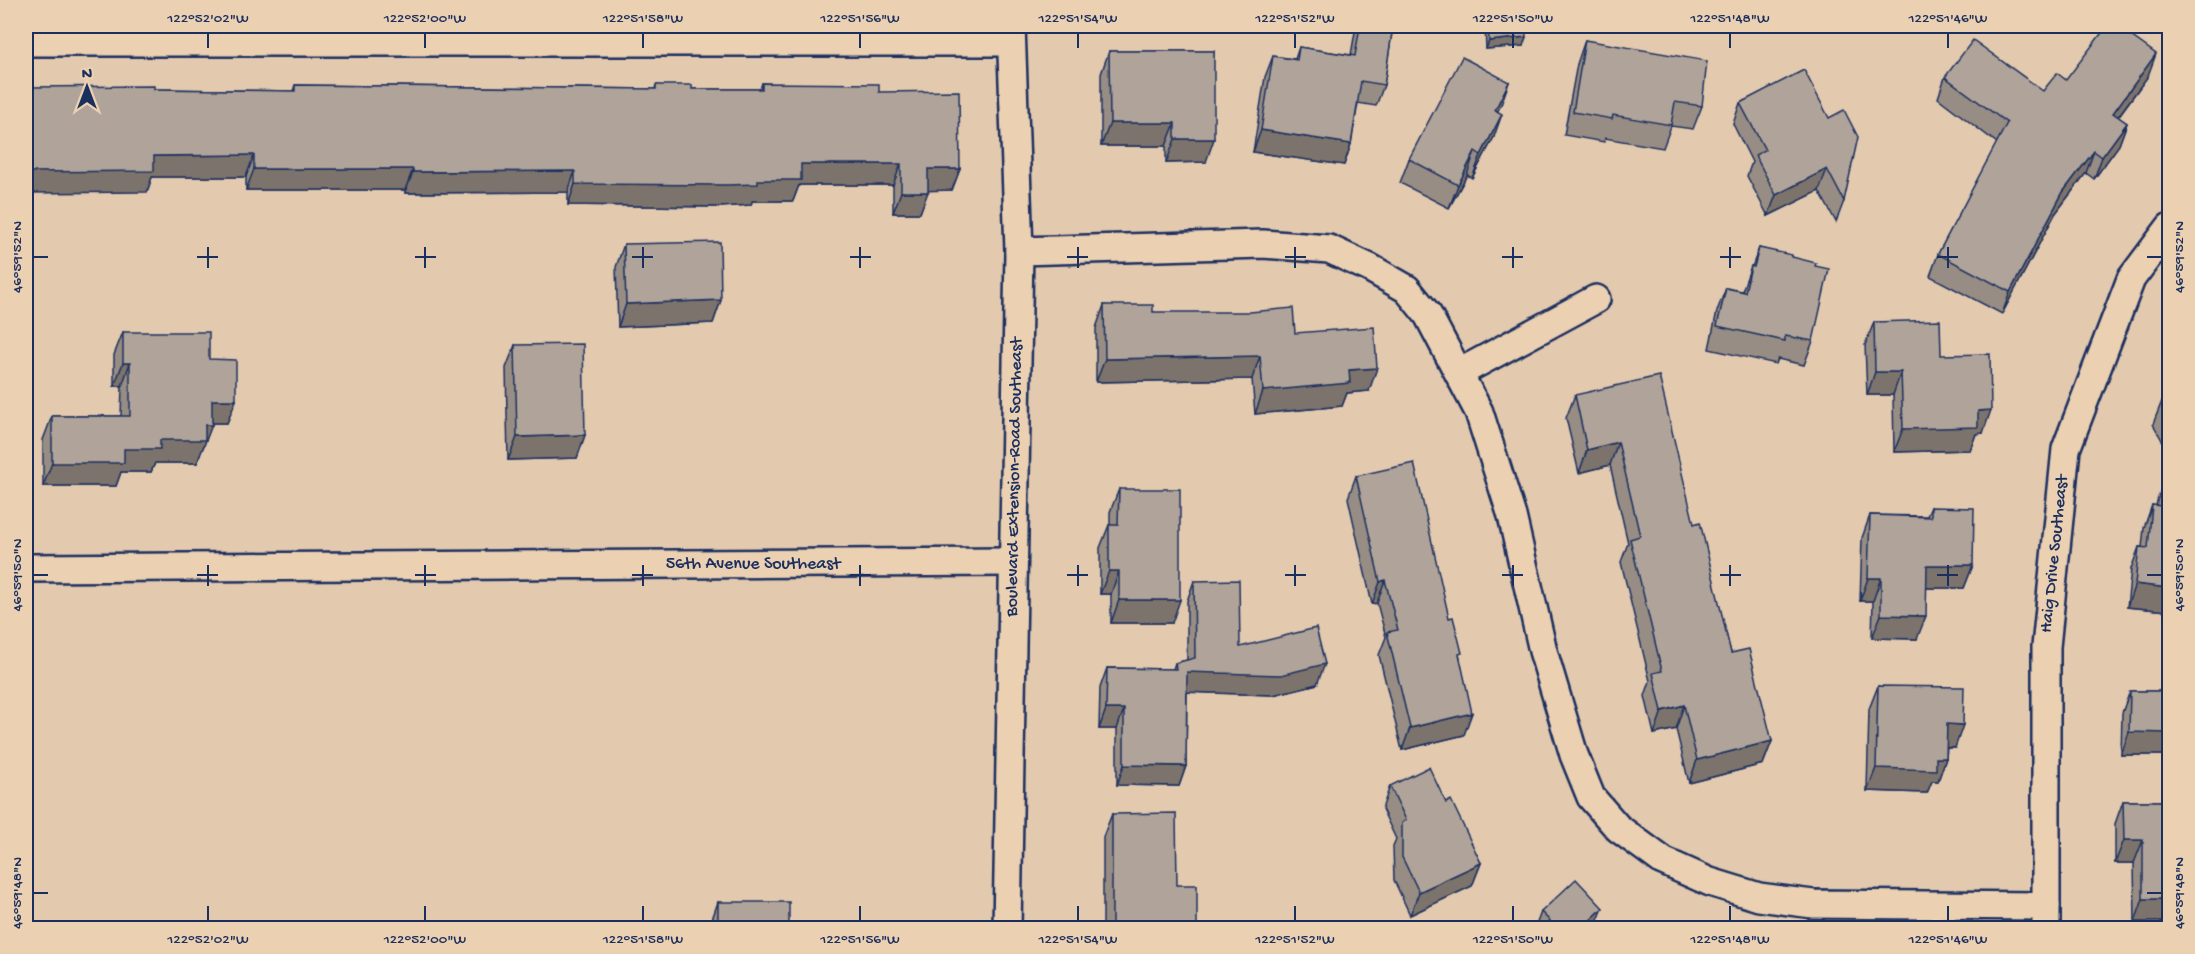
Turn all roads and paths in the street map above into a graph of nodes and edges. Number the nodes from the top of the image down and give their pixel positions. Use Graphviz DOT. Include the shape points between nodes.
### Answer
graph roads {
  1 [pos="1011,34"];
  2 [pos="26,42"];
  3 [pos="2169,227"];
  4 [pos="1019,251"];
  5 [pos="1596,299"];
  6 [pos="1459,373"];
  7 [pos="1013,562"];
  8 [pos="26,568"];
  9 [pos="2046,917"];
  10 [pos="1007,928"];
  1 -- 2 [label="street"];
  1 -- 4 [label="street, Boulevard Extension-Road Southeast"];
  3 -- 9 [label="street, Haig Drive Southeast" via="2131,279 2066,449 2046,647"];
  4 -- 6 [label="street" via="1263,244 1329,249 1407,289 1428,315"];
  4 -- 7 [label="street, Boulevard Extension-Road Southeast"];
  5 -- 6 [label="street"];
  6 -- 9 [label="street" via="1479,412 1512,516 1543,651 1574,755 1591,797 1618,828 1663,861 1710,882 1759,897 1813,904"];
  7 -- 8 [label="street, 56th Avenue Southeast"];
  7 -- 10 [label="street, Boulevard Extension-Road Southeast"];
}
